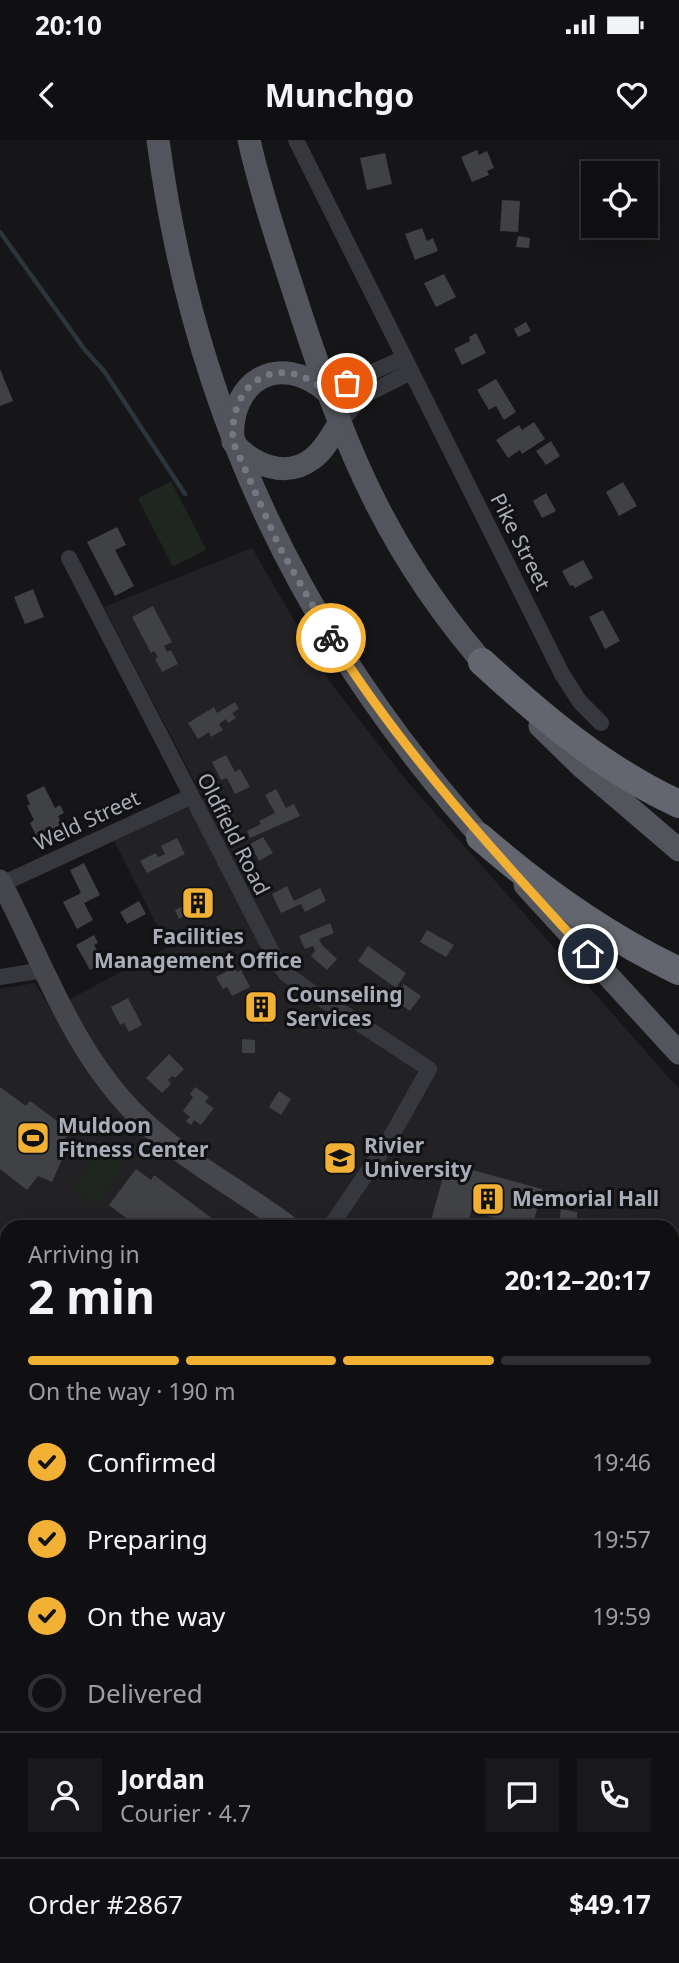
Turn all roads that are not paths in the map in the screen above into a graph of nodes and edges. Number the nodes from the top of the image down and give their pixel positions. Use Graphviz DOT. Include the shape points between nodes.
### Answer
graph roads {
  1 [pos="158,140"];
  2 [pos="249,140"];
  3 [pos="296,140"];
  4 [pos="407,365"];
  5 [pos="327,392"];
  6 [pos="339,424"];
  7 [pos="233,442"];
  8 [pos="69,558"];
  9 [pos="482,662"];
  10 [pos="601,723"];
  11 [pos="190,797"];
  12 [pos="679,804"];
  13 [pos="480,836"];
  14 [pos="679,850"];
  15 [pos="1,882"];
  16 [pos="44,970"];
  17 [pos="679,971"];
  18 [pos="0,977"];
  19 [pos="679,1054"];
  20 [pos="280,1220"];
  21 [pos="335,1220"];
  1 -- 7 [label="main road" via="184,285"];
  2 -- 5 [label="main road"];
  3 -- 4 [label="street, Pike Street"];
  4 -- 5 [label="street"];
  4 -- 6 [label="street" via="363,396"];
  4 -- 10 [label="street, Pike Street" via="562,674"];
  5 -- 6 [label="main road"];
  5 -- 7 [label="main road" via="293,372 264,376 239,402"];
  6 -- 7 [label="main road" via="313,459 290,468 261,464"];
  6 -- 9 [label="main road" via="405,558"];
  7 -- 13 [label="main road" via="279,546 328,634 399,738"];
  8 -- 11 [label="street, Oldfield Road"];
  9 -- 12 [label="highway" via="594,755"];
  9 -- 14 [label="main road" via="561,747"];
  11 -- 15 [label="street, Weld Street"];
  11 -- 21 [label="street, Oldfield Road" via="264,941 286,974 429,1069 388,1142"];
  13 -- 17 [label="highway" via="582,917"];
  13 -- 19 [label="main road"];
  15 -- 16 [label="street"];
  16 -- 18 [label="street"];
  16 -- 20 [label="street" via="97,1067 133,1110 159,1134"];
}
